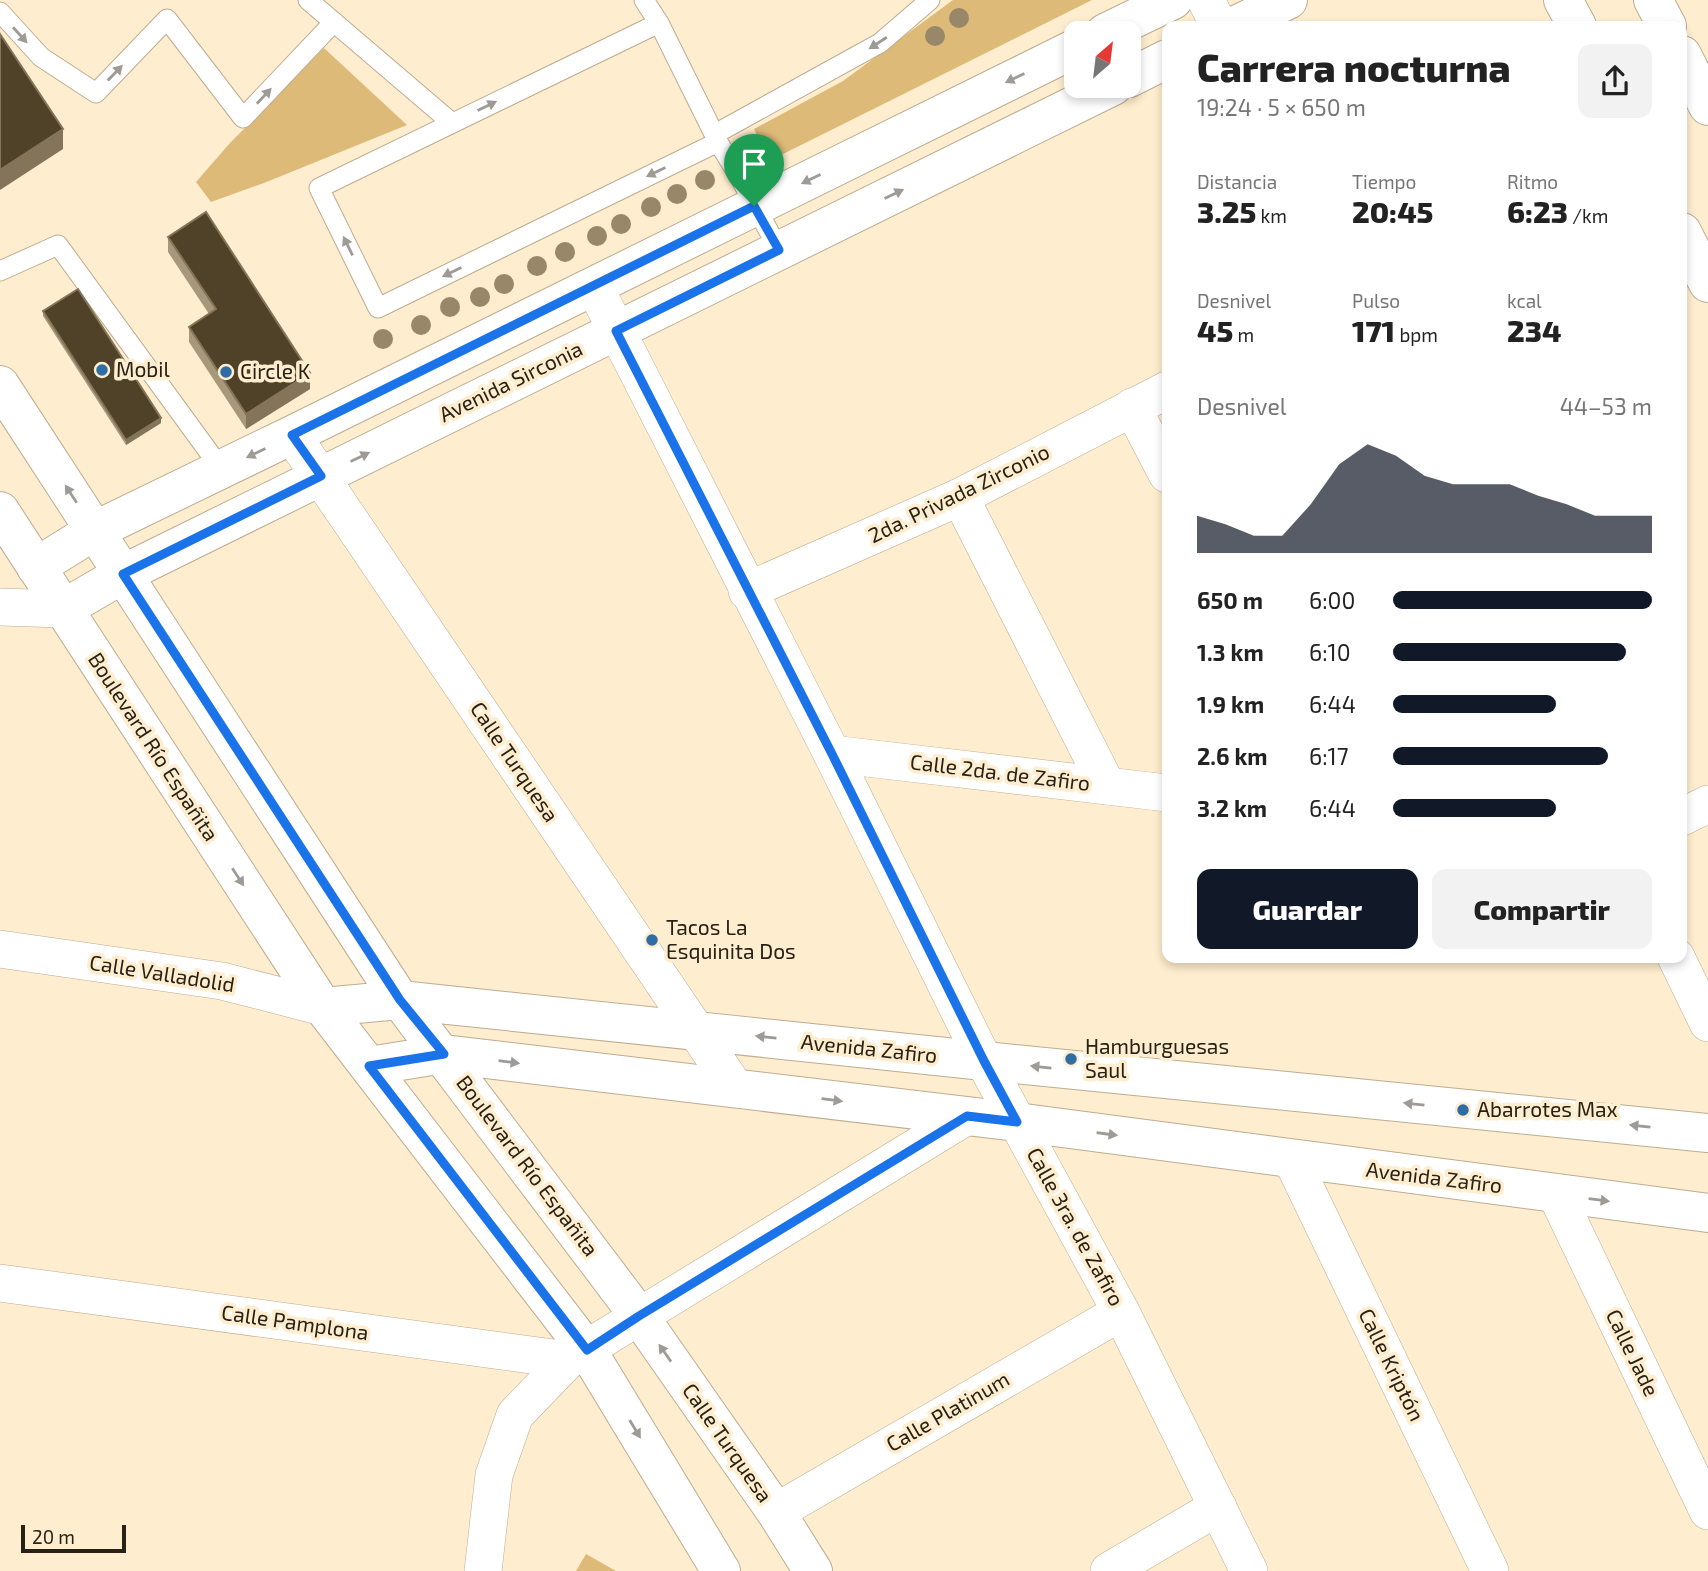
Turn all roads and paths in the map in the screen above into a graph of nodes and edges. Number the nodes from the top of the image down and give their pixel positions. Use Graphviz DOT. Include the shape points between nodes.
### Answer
graph roads {
  1 [pos="307,0"];
  2 [pos="644,0"];
  3 [pos="930,0"];
  4 [pos="1173,0"];
  5 [pos="1206,0"];
  6 [pos="1288,0"];
  7 [pos="1563,0"];
  8 [pos="1653,0"];
  9 [pos="0,12"];
  10 [pos="1130,21"];
  11 [pos="1216,21"];
  12 [pos="1244,21"];
  13 [pos="1574,21"];
  14 [pos="1664,21"];
  15 [pos="334,22"];
  16 [pos="659,23"];
  17 [pos="1064,54"];
  18 [pos="1162,62"];
  19 [pos="1687,65"];
  20 [pos="1141,72"];
  21 [pos="1089,98"];
  22 [pos="1708,106"];
  23 [pos="452,123"];
  24 [pos="717,138"];
  25 [pos="754,206"];
  26 [pos="1687,242"];
  27 [pos="779,250"];
  28 [pos="0,271"];
  29 [pos="1708,283"];
  30 [pos="594,286"];
  31 [pos="616,331"];
  32 [pos="0,386"];
  33 [pos="1162,392"];
  34 [pos="1132,407"];
  35 [pos="292,435"];
  36 [pos="1162,464"];
  37 [pos="222,470"];
  38 [pos="321,476"];
  39 [pos="960,497"];
  40 [pos="0,511"];
  41 [pos="94,531"];
  42 [pos="36,568"];
  43 [pos="123,574"];
  44 [pos="747,591"];
  45 [pos="3,607"];
  46 [pos="63,609"];
  47 [pos="832,754"];
  48 [pos="1107,786"];
  49 [pos="1162,792"];
  50 [pos="1708,804"];
  51 [pos="1687,814"];
  52 [pos="0,949"];
  53 [pos="1679,963"];
  54 [pos="400,1000"];
  55 [pos="323,1007"];
  56 [pos="1708,1023"];
  57 [pos="695,1030"];
  58 [pos="444,1054"];
  59 [pos="984,1061"];
  60 [pos="369,1066"];
  61 [pos="735,1088"];
  62 [pos="967,1116"];
  63 [pos="1017,1122"];
  64 [pos="1708,1133"];
  65 [pos="1292,1160"];
  66 [pos="1556,1194"];
  67 [pos="1708,1213"];
  68 [pos="0,1283"];
  69 [pos="1121,1312"];
  70 [pos="639,1316"];
  71 [pos="578,1355"];
  72 [pos="1218,1507"];
  73 [pos="1708,1511"];
  74 [pos="776,1512"];
  75 [pos="483,1571"];
  76 [pos="721,1571"];
  77 [pos="813,1571"];
  78 [pos="1109,1571"];
  79 [pos="1249,1571"];
  80 [pos="1490,1571"];
  1 -- 15 [label="lane"];
  2 -- 16 [label="lane"];
  3 -- 24 [label="lane, one-way" via="880,43"];
  4 -- 10 [label="street"];
  5 -- 11 [label="street"];
  6 -- 12 [label="street"];
  7 -- 13 [label="street"];
  8 -- 14 [label="street"];
  9 -- 15 [label="lane, one-way" via="41,57 96,93 167,19 243,118"];
  15 -- 23 [label="lane"];
  23 -- 16 [label="lane, one-way"];
  16 -- 24 [label="lane"];
  17 -- 25 [label="street, one-way"];
  18 -- 20 [label="street"];
  19 -- 22 [label="street"];
  27 -- 21 [label="street, Avenida Sirconia, one-way"];
  24 -- 23 [label="lane, one-way" via="378,307 319,188"];
  24 -- 25 [label="lane"];
  25 -- 27 [label="lane"];
  25 -- 30 [label="street"];
  26 -- 29 [label="street"];
  27 -- 31 [label="street, Avenida Sirconia"];
  28 -- 37 [label="lane" via="58,246"];
  30 -- 31 [label="street, Calle 3ra. de Zafiro"];
  30 -- 35 [label="street"];
  38 -- 31 [label="street, Avenida Sirconia, one-way"];
  31 -- 44 [label="street, Calle 3ra. de Zafiro"];
  41 -- 32 [label="street, Boulevard Río Españita, one-way"];
  33 -- 34 [label="street, 2da. Privada Zirconio"];
  34 -- 36 [label="street"];
  34 -- 39 [label="street, 2da. Privada Zirconio"];
  35 -- 37 [label="street, one-way"];
  35 -- 38 [label="street, Calle Turquesa"];
  37 -- 41 [label="street"];
  38 -- 43 [label="street, Avenida Sirconia"];
  38 -- 57 [label="street, Calle Turquesa"];
  39 -- 44 [label="street, 2da. Privada Zirconio"];
  39 -- 48 [label="street"];
  40 -- 42 [label="street, Boulevard Río Españita"];
  41 -- 42 [label="street"];
  41 -- 43 [label="street, Boulevard Río Españita"];
  42 -- 45 [label="street"];
  42 -- 46 [label="street, Boulevard Río Españita"];
  43 -- 46 [label="street, Avenida Sirconia"];
  43 -- 54 [label="street, Boulevard Río Españita"];
  44 -- 47 [label="street, Calle 3ra. de Zafiro"];
  45 -- 46 [label="street"];
  46 -- 55 [label="street, Boulevard Río Españita, one-way"];
  47 -- 48 [label="street, Calle 2da. de Zafiro"];
  47 -- 59 [label="street, Calle 3ra. de Zafiro"];
  48 -- 49 [label="street, Calle 2da. de Zafiro"];
  50 -- 51 [label="street"];
  52 -- 55 [label="street, Calle Valladolid" via="222,981"];
  53 -- 56 [label="street"];
  54 -- 55 [label="street, Avenida Zafiro"];
  54 -- 57 [label="street, Avenida Zafiro"];
  54 -- 58 [label="street, Boulevard Río Españita"];
  55 -- 60 [label="street, Boulevard Río Españita"];
  59 -- 57 [label="street, Avenida Zafiro, one-way"];
  57 -- 61 [label="street, Calle Turquesa"];
  58 -- 60 [label="street, Avenida Zafiro"];
  58 -- 61 [label="street, Avenida Zafiro, one-way"];
  58 -- 70 [label="street, Boulevard Río Españita"];
  59 -- 63 [label="street, Calle 3ra. de Zafiro"];
  64 -- 59 [label="street, Avenida Zafiro, one-way"];
  60 -- 71 [label="street, Boulevard Río Españita"];
  61 -- 62 [label="street, Avenida Zafiro, one-way"];
  62 -- 63 [label="street, Avenida Zafiro"];
  62 -- 70 [label="street"];
  63 -- 65 [label="street, Avenida Zafiro, one-way"];
  63 -- 69 [label="street, Calle 3ra. de Zafiro"];
  65 -- 66 [label="street, Avenida Zafiro"];
  65 -- 80 [label="street, Calle Kriptón"];
  66 -- 67 [label="street, Avenida Zafiro, one-way"];
  66 -- 73 [label="street, Calle Jade"];
  68 -- 71 [label="street, Calle Pamplona"];
  69 -- 72 [label="street, Calle 3ra. de Zafiro"];
  69 -- 74 [label="street, Calle Platinum"];
  70 -- 71 [label="street"];
  74 -- 70 [label="street, Calle Turquesa, one-way"];
  71 -- 75 [label="street" via="515,1415 494,1475"];
  71 -- 76 [label="street, one-way"];
  72 -- 78 [label="street"];
  72 -- 79 [label="street, Calle 3ra. de Zafiro"];
  74 -- 77 [label="street, Calle Turquesa"];
}
